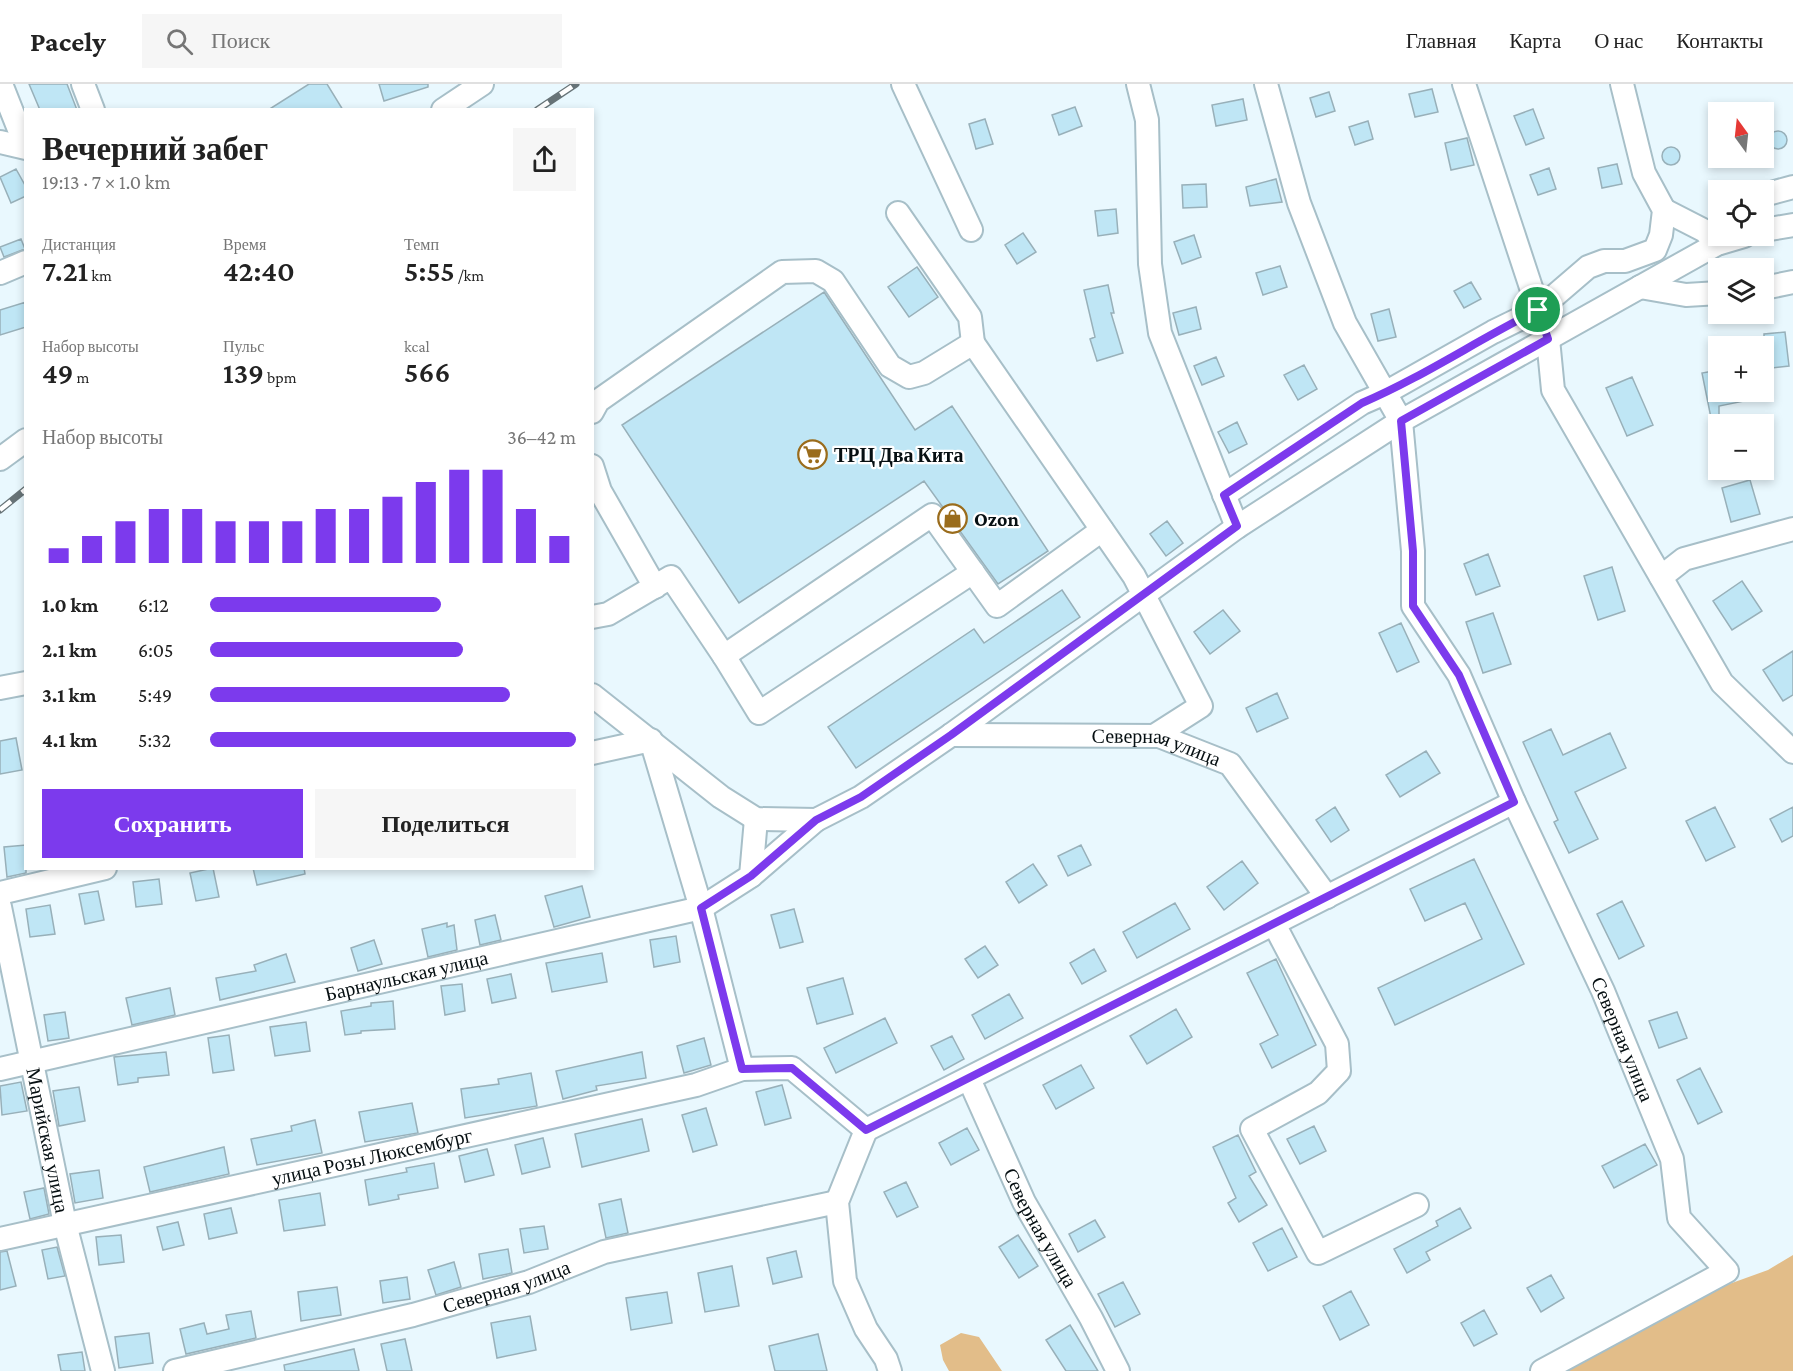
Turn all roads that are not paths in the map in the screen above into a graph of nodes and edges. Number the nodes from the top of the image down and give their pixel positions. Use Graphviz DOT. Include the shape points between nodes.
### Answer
graph roads {
  1 [pos="1,84"];
  2 [pos="83,84"];
  3 [pos="482,84"];
  4 [pos="903,84"];
  5 [pos="1138,84"];
  6 [pos="1266,84"];
  7 [pos="1464,84"];
  8 [pos="1622,84"];
  9 [pos="92,108"];
  10 [pos="446,108"];
  11 [pos="0,141"];
  12 [pos="24,142"];
  13 [pos="24,147"];
  14 [pos="1793,187"];
  15 [pos="1774,192"];
  16 [pos="1664,210"];
  17 [pos="898,213"];
  18 [pos="1793,225"];
  19 [pos="1774,228"];
  20 [pos="971,230"];
  21 [pos="1708,232"];
  22 [pos="1715,246"];
  23 [pos="24,263"];
  24 [pos="2,272"];
  25 [pos="1793,282"];
  26 [pos="1774,286"];
  27 [pos="1640,287"];
  28 [pos="1708,294"];
  29 [pos="1538,310"];
  30 [pos="1548,339"];
  31 [pos="973,343"];
  32 [pos="1385,393"];
  33 [pos="594,408"];
  34 [pos="1401,421"];
  35 [pos="24,442"];
  36 [pos="0,459"];
  37 [pos="594,472"];
  38 [pos="1224,495"];
  39 [pos="1237,526"];
  40 [pos="1793,529"];
  41 [pos="1102,530"];
  42 [pos="973,572"];
  43 [pos="1661,577"];
  44 [pos="655,587"];
  45 [pos="1145,595"];
  46 [pos="594,617"];
  47 [pos="724,656"];
  48 [pos="24,683"];
  49 [pos="0,688"];
  50 [pos="594,696"];
  51 [pos="951,735"];
  52 [pos="1154,736"];
  53 [pos="651,740"];
  54 [pos="1793,752"];
  55 [pos="594,753"];
  56 [pos="1514,802"];
  57 [pos="756,819"];
  58 [pos="816,820"];
  59 [pos="97,870"];
  60 [pos="751,876"];
  61 [pos="0,893"];
  62 [pos="1327,897"];
  63 [pos="0,907"];
  64 [pos="701,908"];
  65 [pos="1274,924"];
  66 [pos="32,1062"];
  67 [pos="0,1069"];
  68 [pos="742,1069"];
  69 [pos="969,1079"];
  70 [pos="866,1130"];
  71 [pos="837,1202"];
  72 [pos="1418,1205"];
  73 [pos="65,1224"];
  74 [pos="0,1239"];
  75 [pos="103,1371"];
  76 [pos="175,1371"];
  77 [pos="890,1371"];
  78 [pos="1118,1371"];
  79 [pos="1542,1371"];
  1 -- 12 [label="street"];
  2 -- 9 [label="street"];
  3 -- 10 [label="street"];
  4 -- 20 [label="street"];
  5 -- 38 [label="street" via="1147,120 1150,264 1160,333"];
  6 -- 32 [label="street" via="1303,214 1345,323"];
  7 -- 29 [label="street"];
  8 -- 16 [label="street" via="1644,172"];
  11 -- 13 [label="street"];
  14 -- 15 [label="street"];
  16 -- 21 [label="street"];
  16 -- 29 [label="street" via="1662,234 1655,250 1625,261 1604,261 1588,267"];
  17 -- 31 [label="street" via="970,317"];
  18 -- 19 [label="street"];
  22 -- 27 [label="street"];
  23 -- 24 [label="street"];
  25 -- 26 [label="street"];
  27 -- 28 [label="street" via="1686,295"];
  27 -- 30 [label="street"];
  29 -- 30 [label="street"];
  29 -- 32 [label="street"];
  30 -- 34 [label="street"];
  30 -- 43 [label="street" via="1553,390"];
  31 -- 33 [label="street" via="924,372 909,376 890,366 832,281 816,271 782,272 598,401"];
  31 -- 41 [label="street"];
  32 -- 34 [label="street"];
  32 -- 38 [label="street" via="1362,403"];
  34 -- 39 [label="street"];
  34 -- 56 [label="street, Северная улица" via="1413,551 1413,606 1459,675"];
  35 -- 36 [label="street"];
  37 -- 44 [label="street" via="600,491"];
  38 -- 39 [label="street"];
  39 -- 45 [label="street"];
  40 -- 43 [label="street" via="1684,559"];
  41 -- 42 [label="street" via="997,606"];
  41 -- 45 [label="street"];
  42 -- 47 [label="street" via="932,515"];
  42 -- 47 [label="street" via="759,713"];
  43 -- 54 [label="street" via="1722,683"];
  44 -- 46 [label="street" via="608,614"];
  44 -- 47 [label="street" via="671,577"];
  45 -- 51 [label="street"];
  45 -- 52 [label="street" via="1201,706"];
  48 -- 49 [label="street"];
  50 -- 53 [label="street"];
  51 -- 52 [label="street, Северная улица"];
  51 -- 58 [label="street" via="861,797"];
  52 -- 62 [label="street, Северная улица" via="1230,764"];
  53 -- 55 [label="street"];
  53 -- 57 [label="street" via="721,797"];
  53 -- 64 [label="street"];
  56 -- 62 [label="street"];
  56 -- 79 [label="street, Северная улица" via="1603,991 1672,1159 1679,1218 1726,1271"];
  57 -- 58 [label="street"];
  57 -- 60 [label="street"];
  58 -- 60 [label="street, Барнаульская улица"];
  59 -- 61 [label="street"];
  60 -- 64 [label="street, Барнаульская улица"];
  62 -- 65 [label="street"];
  63 -- 66 [label="street, Марийская улица"];
  64 -- 66 [label="street, Барнаульская улица"];
  64 -- 68 [label="street"];
  65 -- 69 [label="street"];
  65 -- 72 [label="street" via="1337,1044 1339,1071 1318,1093 1252,1129 1318,1253"];
  66 -- 67 [label="street, Барнаульская улица"];
  66 -- 73 [label="street, Марийская улица"];
  68 -- 70 [label="street, улица Розы Люксембург" via="792,1068"];
  68 -- 73 [label="street, улица Розы Люксембург" via="685,1087"];
  69 -- 70 [label="street"];
  69 -- 78 [label="street, Северная улица" via="1024,1203"];
  70 -- 71 [label="street"];
  71 -- 76 [label="street, Северная улица" via="604,1252 529,1281 413,1315"];
  71 -- 77 [label="street" via="845,1281"];
  73 -- 74 [label="street, улица Розы Люксембург"];
  73 -- 75 [label="street, Марийская улица"];
}
